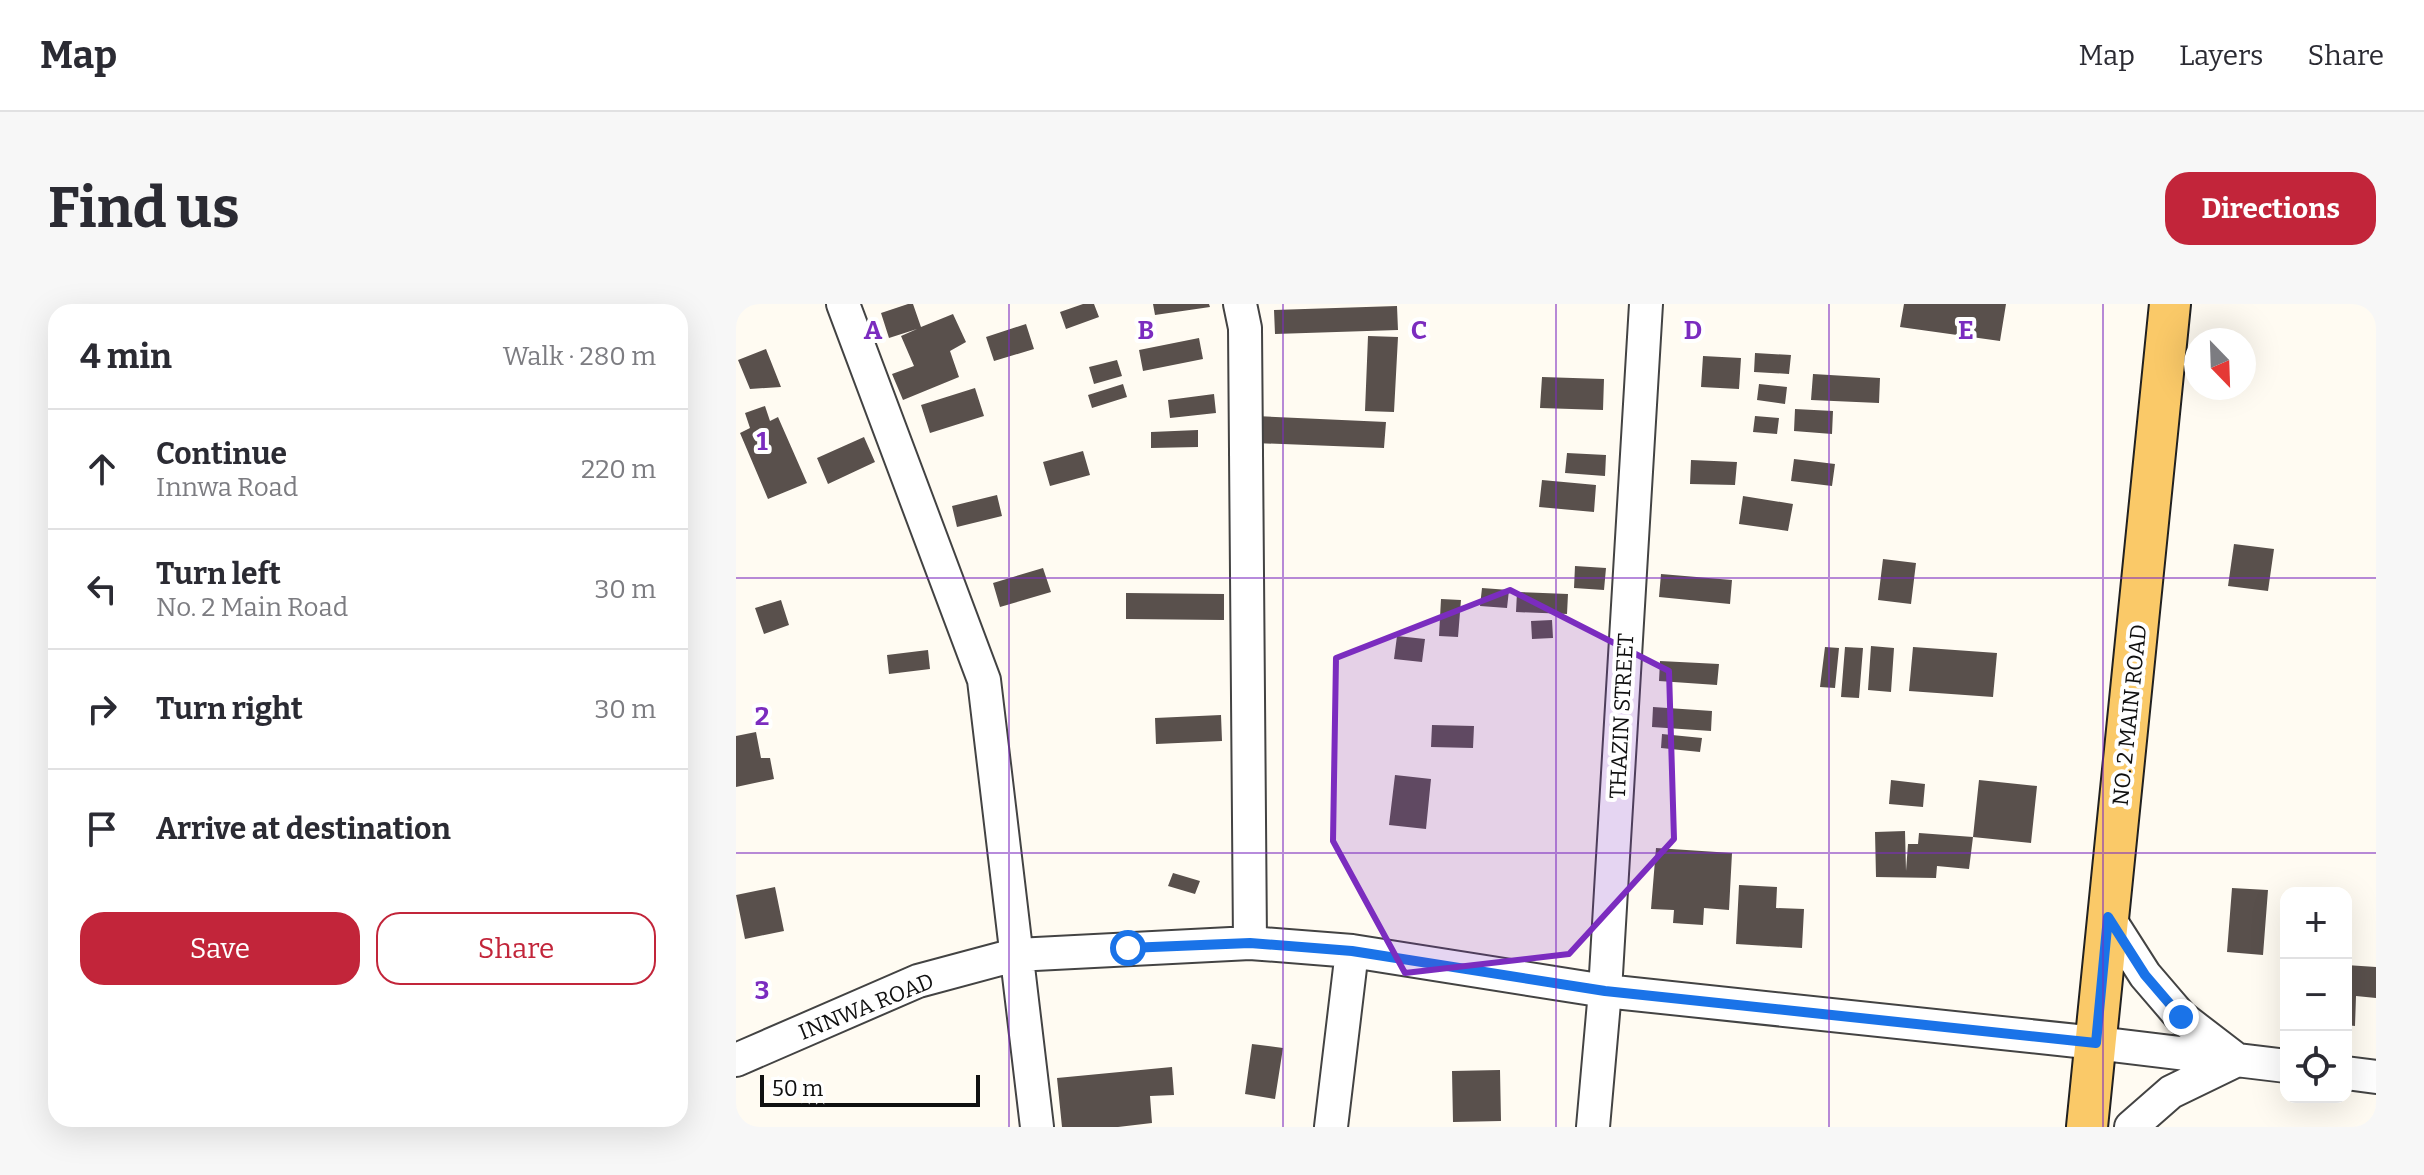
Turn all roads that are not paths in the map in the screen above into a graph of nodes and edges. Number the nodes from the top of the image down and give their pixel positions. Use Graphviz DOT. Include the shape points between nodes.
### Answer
graph roads {
  1 [pos="843,304"];
  2 [pos="1240,304"];
  3 [pos="1646,304"];
  4 [pos="2170,304"];
  5 [pos="2108,917"];
  6 [pos="1250,943"];
  7 [pos="1352,951"];
  8 [pos="1015,955"];
  9 [pos="1605,991"];
  10 [pos="2096,1043"];
  11 [pos="736,1060"];
  12 [pos="2237,1060"];
  13 [pos="2280,1065"];
  14 [pos="2352,1074"];
  15 [pos="2376,1077"];
  16 [pos="1037,1127"];
  17 [pos="1331,1127"];
  18 [pos="1593,1127"];
  19 [pos="2087,1127"];
  20 [pos="2131,1127"];
  1 -- 8 [label="street" via="984,680"];
  2 -- 6 [label="street" via="1245,328"];
  3 -- 9 [label="street, THAZIN STREET"];
  4 -- 5 [label="main road, NO. 2 MAIN ROAD"];
  5 -- 10 [label="main road, NO. 2 MAIN ROAD"];
  5 -- 12 [label="street" via="2145,975 2181,1017"];
  6 -- 7 [label="street, INNWA ROAD"];
  6 -- 8 [label="street, INNWA ROAD"];
  7 -- 9 [label="street, INNWA ROAD"];
  7 -- 17 [label="street"];
  8 -- 11 [label="street, INNWA ROAD" via="918,981"];
  8 -- 16 [label="street"];
  9 -- 10 [label="street, INNWA ROAD"];
  9 -- 18 [label="street, THAZIN STREET"];
  10 -- 12 [label="street, INNWA ROAD"];
  10 -- 19 [label="main road, NO. 2 MAIN ROAD"];
  12 -- 13 [label="street, INNWA ROAD"];
  12 -- 20 [label="street" via="2171,1092"];
  14 -- 15 [label="street"];
}
